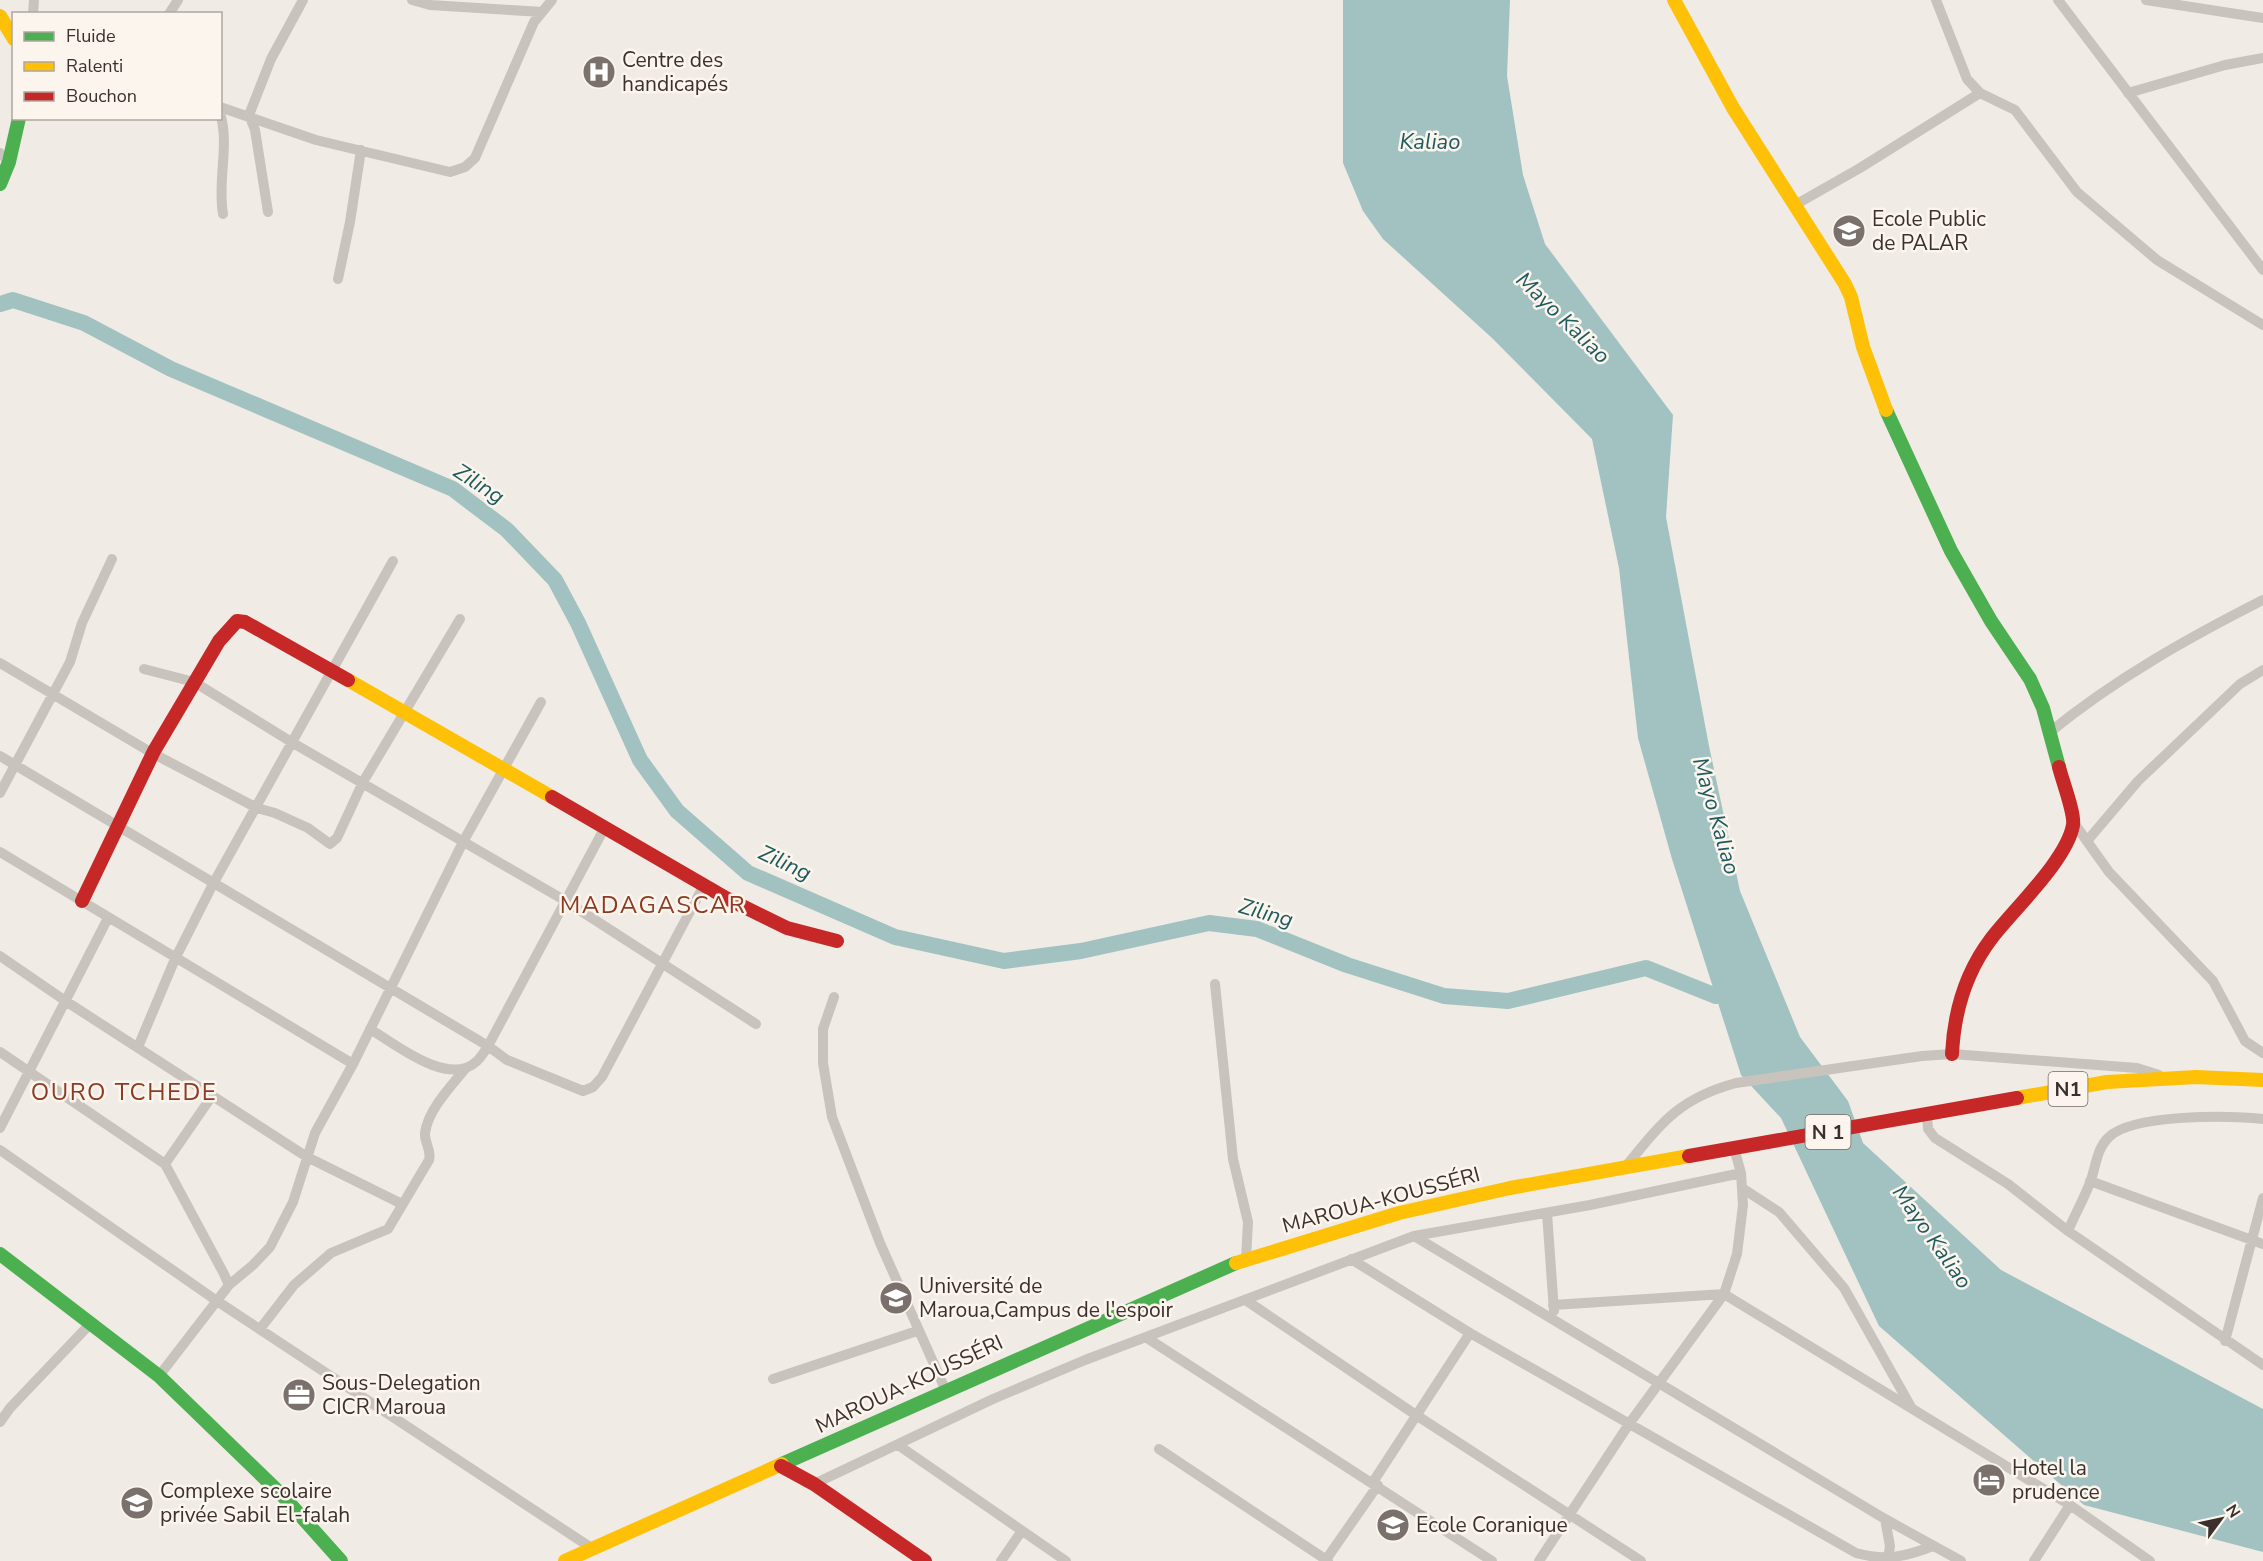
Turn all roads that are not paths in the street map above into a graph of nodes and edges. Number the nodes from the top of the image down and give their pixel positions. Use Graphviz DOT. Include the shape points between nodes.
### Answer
graph roads {
  1 [pos="303,0"];
  2 [pos="412,0"];
  3 [pos="552,0"];
  4 [pos="1674,0"];
  5 [pos="1935,0"];
  6 [pos="2058,0"];
  7 [pos="2146,0"];
  8 [pos="2229,0"];
  9 [pos="542,12"];
  10 [pos="2232,13"];
  11 [pos="0,16"];
  12 [pos="2263,18"];
  13 [pos="12,36"];
  14 [pos="2263,58"];
  15 [pos="1980,93"];
  16 [pos="2128,93"];
  17 [pos="222,108"];
  18 [pos="249,115"];
  19 [pos="18,120"];
  20 [pos="222,120"];
  21 [pos="361,150"];
  22 [pos="5,157"];
  23 [pos="0,183"];
  24 [pos="1795,205"];
  25 [pos="268,212"];
  26 [pos="223,213"];
  27 [pos="2263,270"];
  28 [pos="338,279"];
  29 [pos="2263,325"];
  30 [pos="112,559"];
  31 [pos="393,561"];
  32 [pos="2263,600"];
  33 [pos="460,619"];
  34 [pos="0,663"];
  35 [pos="144,669"];
  36 [pos="2263,670"];
  37 [pos="330,671"];
  38 [pos="194,682"];
  39 [pos="54,694"];
  40 [pos="541,702"];
  41 [pos="404,713"];
  42 [pos="2050,732"];
  43 [pos="293,743"];
  44 [pos="152,753"];
  45 [pos="0,756"];
  46 [pos="15,765"];
  47 [pos="503,768"];
  48 [pos="363,782"];
  49 [pos="0,793"];
  50 [pos="257,808"];
  51 [pos="2074,823"];
  52 [pos="116,825"];
  53 [pos="605,827"];
  54 [pos="2087,841"];
  55 [pos="463,842"];
  56 [pos="0,852"];
  57 [pos="213,884"];
  58 [pos="704,885"];
  59 [pos="564,900"];
  60 [pos="82,901"];
  61 [pos="108,918"];
  62 [pos="837,941"];
  63 [pos="0,956"];
  64 [pos="175,959"];
  65 [pos="662,962"];
  66 [pos="1215,984"];
  67 [pos="392,988"];
  68 [pos="834,997"];
  69 [pos="67,1002"];
  70 [pos="756,1024"];
  71 [pos="370,1029"];
  72 [pos="488,1046"];
  73 [pos="138,1047"];
  74 [pos="0,1052"];
  75 [pos="2263,1053"];
  76 [pos="1952,1054"];
  77 [pos="353,1064"];
  78 [pos="465,1069"];
  79 [pos="30,1073"];
  80 [pos="2164,1079"];
  81 [pos="2263,1080"];
  82 [pos="212,1096"];
  83 [pos="1927,1114"];
  84 [pos="2263,1119"];
  85 [pos="1875,1123"];
  86 [pos="0,1128"];
  87 [pos="1734,1148"];
  88 [pos="0,1150"];
  89 [pos="307,1156"];
  90 [pos="165,1164"];
  91 [pos="1625,1168"];
  92 [pos="1741,1173"];
  93 [pos="2090,1181"];
  94 [pos="1742,1188"];
  95 [pos="2263,1198"];
  96 [pos="402,1204"];
  97 [pos="1547,1213"];
  98 [pos="2068,1231"];
  99 [pos="1414,1236"];
  100 [pos="2258,1242"];
  101 [pos="0,1254"];
  102 [pos="1246,1259"];
  103 [pos="1352,1259"];
  104 [pos="229,1285"];
  105 [pos="1724,1294"];
  106 [pos="217,1301"];
  107 [pos="1247,1301"];
  108 [pos="1553,1305"];
  109 [pos="1554,1318"];
  110 [pos="91,1323"];
  111 [pos="260,1329"];
  112 [pos="917,1331"];
  113 [pos="1470,1333"];
  114 [pos="1147,1338"];
  115 [pos="2225,1341"];
  116 [pos="2263,1365"];
  117 [pos="159,1376"];
  118 [pos="773,1379"];
  119 [pos="1660,1384"];
  120 [pos="946,1391"];
  121 [pos="5,1408"];
  122 [pos="1912,1409"];
  123 [pos="1416,1415"];
  124 [pos="0,1422"];
  125 [pos="1629,1425"];
  126 [pos="898,1444"];
  127 [pos="1159,1449"];
  128 [pos="781,1466"];
  129 [pos="813,1484"];
  130 [pos="1376,1484"];
  131 [pos="2070,1505"];
  132 [pos="1568,1514"];
  133 [pos="1885,1519"];
  134 [pos="1022,1532"];
  135 [pos="1933,1546"];
  136 [pos="594,1550"];
  137 [pos="1888,1559"];
  138 [pos="568,1560"];
  139 [pos="341,1561"];
  140 [pos="925,1561"];
  141 [pos="1001,1561"];
  142 [pos="1066,1561"];
  143 [pos="1326,1561"];
  144 [pos="1492,1561"];
  145 [pos="1539,1561"];
  146 [pos="1641,1561"];
  147 [pos="1960,1561"];
  148 [pos="2034,1561"];
  149 [pos="2150,1561"];
  1 -- 18 [label="street" via="271,59"];
  2 -- 9 [label="street" via="430,5"];
  3 -- 9 [label="street"];
  4 -- 24 [label="main road" via="1733,108"];
  5 -- 15 [label="street" via="1960,67"];
  6 -- 16 [label="street"];
  7 -- 10 [label="street"];
  8 -- 10 [label="street"];
  9 -- 21 [label="street" via="534,22 488,133 475,158 465,167 450,172"];
  10 -- 12 [label="street"];
  11 -- 13 [label="main road"];
  14 -- 16 [label="street"];
  15 -- 24 [label="street"];
  15 -- 29 [label="street" via="2015,110 2077,192 2157,260"];
  16 -- 27 [label="street"];
  17 -- 18 [label="street"];
  18 -- 21 [label="street" via="316,140"];
  18 -- 25 [label="street" via="255,130"];
  19 -- 22 [label="main road"];
  20 -- 26 [label="street"];
  21 -- 28 [label="street"];
  22 -- 23 [label="main road"];
  24 -- 42 [label="main road" via="1845,284 1894,431 1951,551 2030,679"];
  30 -- 39 [label="street"];
  31 -- 37 [label="street"];
  32 -- 42 [label="street" via="2138,669 2088,701"];
  33 -- 41 [label="street"];
  34 -- 39 [label="street"];
  35 -- 38 [label="street"];
  36 -- 54 [label="street" via="2240,684 2138,781"];
  37 -- 38 [label="main road" via="237,621"];
  37 -- 41 [label="main road"];
  37 -- 43 [label="street"];
  38 -- 43 [label="street"];
  38 -- 44 [label="main road"];
  39 -- 44 [label="street"];
  39 -- 46 [label="street"];
  40 -- 47 [label="street"];
  41 -- 47 [label="main road"];
  41 -- 48 [label="street"];
  42 -- 51 [label="main road"];
  43 -- 48 [label="street"];
  43 -- 50 [label="street"];
  44 -- 50 [label="street"];
  44 -- 52 [label="main road"];
  45 -- 46 [label="street"];
  46 -- 49 [label="street"];
  46 -- 52 [label="street"];
  47 -- 53 [label="main road"];
  47 -- 55 [label="street"];
  48 -- 50 [label="street" via="337,838 330,844 308,828"];
  48 -- 55 [label="street"];
  50 -- 57 [label="street"];
  51 -- 54 [label="street"];
  51 -- 76 [label="main road" via="2066,844 2032,893 1977,960 1954,1020"];
  52 -- 57 [label="street"];
  52 -- 60 [label="main road"];
  53 -- 58 [label="main road"];
  53 -- 59 [label="street"];
  54 -- 75 [label="street" via="2109,872 2213,981 2245,1041"];
  55 -- 59 [label="street"];
  55 -- 67 [label="street"];
  56 -- 60 [label="street"];
  57 -- 64 [label="street"];
  57 -- 67 [label="street"];
  58 -- 62 [label="main road" via="787,928"];
  58 -- 65 [label="street"];
  59 -- 65 [label="street"];
  59 -- 72 [label="street"];
  60 -- 61 [label="street"];
  61 -- 64 [label="street"];
  61 -- 69 [label="street"];
  63 -- 69 [label="street"];
  64 -- 73 [label="street"];
  64 -- 77 [label="street"];
  65 -- 70 [label="street"];
  65 -- 72 [label="street" via="603,1077 593,1087 582,1091 572,1088 507,1060"];
  66 -- 102 [label="street" via="1233,1159 1248,1221"];
  67 -- 71 [label="street"];
  67 -- 72 [label="street"];
  68 -- 112 [label="street" via="823,1029 823,1063 832,1117"];
  69 -- 73 [label="street"];
  69 -- 79 [label="street"];
  71 -- 77 [label="street"];
  71 -- 78 [label="street" via="429,1065"];
  72 -- 78 [label="street" via="477,1062"];
  73 -- 82 [label="street"];
  74 -- 79 [label="street"];
  76 -- 80 [label="street" via="2137,1068"];
  76 -- 91 [label="street" via="1736,1083 1707,1091 1663,1122"];
  77 -- 89 [label="street" via="315,1132"];
  78 -- 96 [label="street" via="431,1117 425,1134 431,1153 429,1160"];
  79 -- 86 [label="street"];
  79 -- 90 [label="street"];
  80 -- 81 [label="main road, MAROUA-KOUSSÉRI / N1"];
  80 -- 83 [label="main road, MAROUA-KOUSSÉRI / N1" via="2107,1082"];
  82 -- 89 [label="street"];
  82 -- 90 [label="street"];
  83 -- 85 [label="main road, MAROUA-KOUSSÉRI / N1"];
  83 -- 98 [label="street" via="1928,1129 1935,1138 2008,1184"];
  84 -- 93 [label="street" via="2211,1117 2154,1122 2120,1130 2100,1149"];
  85 -- 87 [label="main road, MAROUA-KOUSSÉRI / N 1"];
  87 -- 91 [label="main road, MAROUA-KOUSSÉRI"];
  87 -- 92 [label="street"];
  88 -- 106 [label="street"];
  89 -- 96 [label="street"];
  89 -- 104 [label="street" via="293,1202 270,1247"];
  90 -- 104 [label="street"];
  91 -- 102 [label="main road, MAROUA-KOUSSÉRI" via="1399,1213"];
  92 -- 94 [label="street"];
  92 -- 97 [label="street"];
  93 -- 98 [label="street"];
  93 -- 100 [label="street"];
  94 -- 105 [label="street" via="1737,1254"];
  94 -- 122 [label="street" via="1779,1212 1844,1288"];
  95 -- 100 [label="street"];
  96 -- 111 [label="street" via="388,1229 339,1248 294,1285"];
  97 -- 99 [label="street"];
  97 -- 108 [label="street"];
  98 -- 115 [label="street"];
  99 -- 103 [label="street"];
  99 -- 109 [label="street"];
  100 -- 115 [label="street"];
  101 -- 110 [label="main road"];
  102 -- 120 [label="main road, MAROUA-KOUSSÉRI"];
  103 -- 107 [label="street"];
  103 -- 113 [label="street"];
  104 -- 106 [label="street"];
  105 -- 108 [label="street"];
  105 -- 119 [label="street"];
  105 -- 122 [label="street"];
  106 -- 111 [label="street"];
  106 -- 117 [label="street"];
  107 -- 114 [label="street"];
  107 -- 123 [label="street"];
  108 -- 109 [label="street"];
  109 -- 119 [label="street"];
  110 -- 117 [label="main road"];
  110 -- 121 [label="street"];
  111 -- 136 [label="street"];
  112 -- 118 [label="street"];
  112 -- 120 [label="street"];
  113 -- 123 [label="street"];
  113 -- 125 [label="street"];
  114 -- 126 [label="street" via="993,1399"];
  114 -- 130 [label="street"];
  115 -- 116 [label="street"];
  117 -- 139 [label="main road" via="283,1496"];
  119 -- 125 [label="street"];
  119 -- 133 [label="street"];
  120 -- 128 [label="main road, MAROUA-KOUSSÉRI"];
  121 -- 124 [label="street"];
  122 -- 131 [label="street"];
  123 -- 130 [label="street"];
  123 -- 132 [label="street"];
  125 -- 132 [label="street"];
  125 -- 137 [label="street" via="1856,1552"];
  126 -- 129 [label="street"];
  126 -- 134 [label="street"];
  127 -- 143 [label="street"];
  128 -- 129 [label="main road"];
  128 -- 136 [label="main road, MAROUA-KOUSSÉRI"];
  129 -- 140 [label="main road"];
  130 -- 143 [label="street"];
  130 -- 144 [label="street"];
  131 -- 148 [label="street"];
  131 -- 149 [label="street"];
  132 -- 145 [label="street"];
  132 -- 146 [label="street"];
  133 -- 135 [label="street"];
  133 -- 137 [label="street"];
  134 -- 141 [label="street"];
  134 -- 142 [label="street"];
  135 -- 137 [label="street" via="1903,1558"];
  135 -- 147 [label="street"];
  136 -- 138 [label="main road, MAROUA-KOUSSÉRI"];
}
